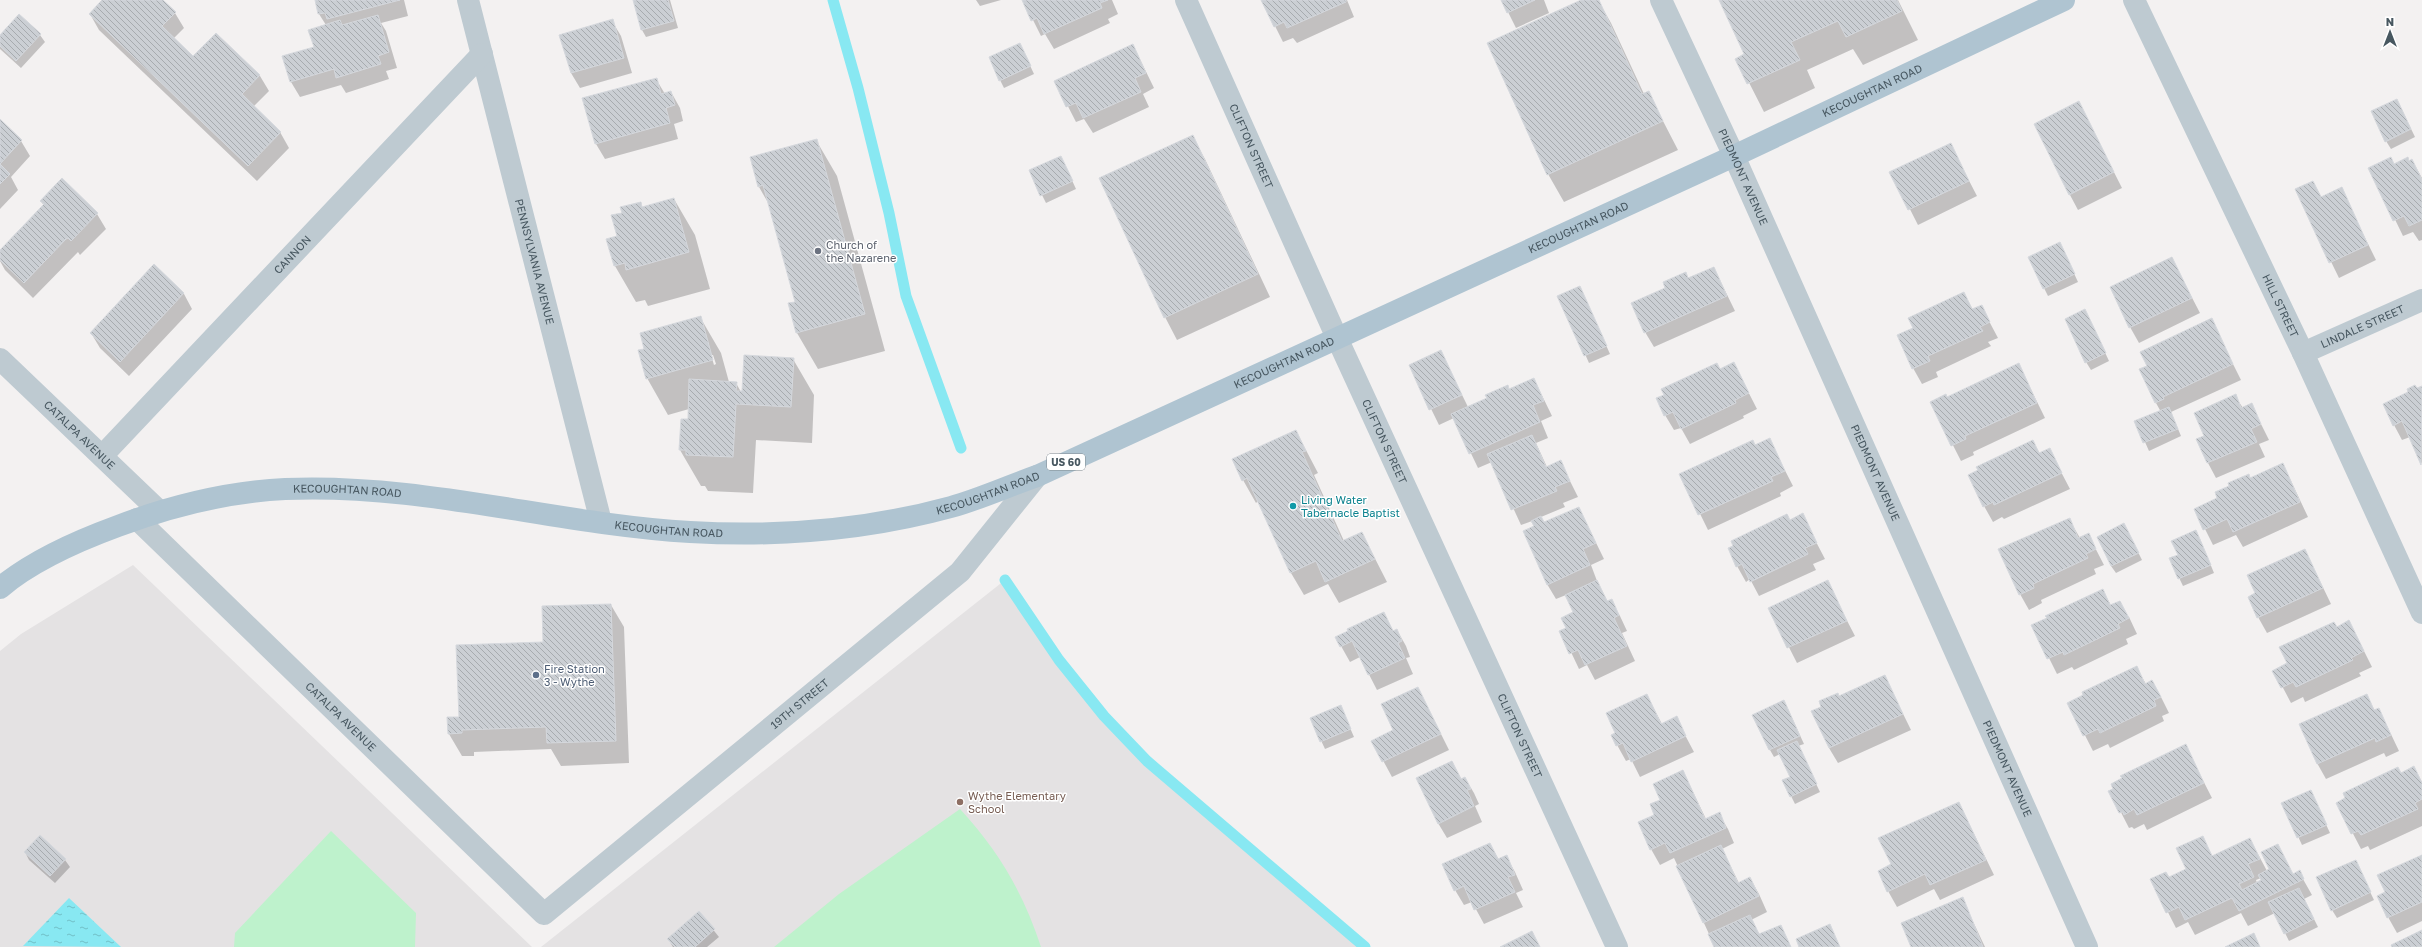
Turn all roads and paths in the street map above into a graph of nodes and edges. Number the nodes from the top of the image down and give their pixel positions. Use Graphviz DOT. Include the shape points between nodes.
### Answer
graph roads {
  1 [pos="468,0"];
  2 [pos="1186,0"];
  3 [pos="1661,0"];
  4 [pos="2064,0"];
  5 [pos="2134,0"];
  6 [pos="482,54"];
  7 [pos="1734,156"];
  8 [pos="2422,300"];
  9 [pos="1337,338"];
  10 [pos="2303,353"];
  11 [pos="0,359"];
  12 [pos="102,456"];
  13 [pos="1037,476"];
  14 [pos="159,511"];
  15 [pos="137,519"];
  16 [pos="602,522"];
  17 [pos="0,588"];
  18 [pos="2422,613"];
  19 [pos="544,914"];
  20 [pos="1618,947"];
  21 [pos="2087,947"];
  1 -- 6 [label="street, PENNSYLVANIA AVENUE"];
  2 -- 9 [label="street, CLIFTON STREET"];
  3 -- 7 [label="street, PIEDMONT AVENUE"];
  4 -- 7 [label="main road, KECOUGHTAN ROAD / US 60"];
  5 -- 10 [label="street, HILL STREET"];
  6 -- 12 [label="street, CANNON"];
  6 -- 16 [label="street, PENNSYLVANIA AVENUE"];
  7 -- 9 [label="main road, KECOUGHTAN ROAD / US 60"];
  7 -- 21 [label="street, PIEDMONT AVENUE"];
  8 -- 10 [label="street, LINDALE STREET"];
  9 -- 13 [label="main road, KECOUGHTAN ROAD / US 60"];
  9 -- 20 [label="street, CLIFTON STREET"];
  10 -- 18 [label="street, HILL STREET"];
  11 -- 12 [label="street, CATALPA AVENUE"];
  12 -- 14 [label="street, CATALPA AVENUE"];
  13 -- 16 [label="main road, KECOUGHTAN ROAD / US 60" via="951,507 859,526 761,533 691,532"];
  13 -- 19 [label="street, 19TH STREET" via="960,572"];
  14 -- 15 [label="main road, KECOUGHTAN ROAD / US 60"];
  14 -- 16 [label="main road, KECOUGHTAN ROAD / US 60" via="220,497 284,489 351,489 441,498"];
  15 -- 17 [label="main road, KECOUGHTAN ROAD / US 60" via="82,539 12,578"];
  15 -- 19 [label="street, CATALPA AVENUE"];
}
